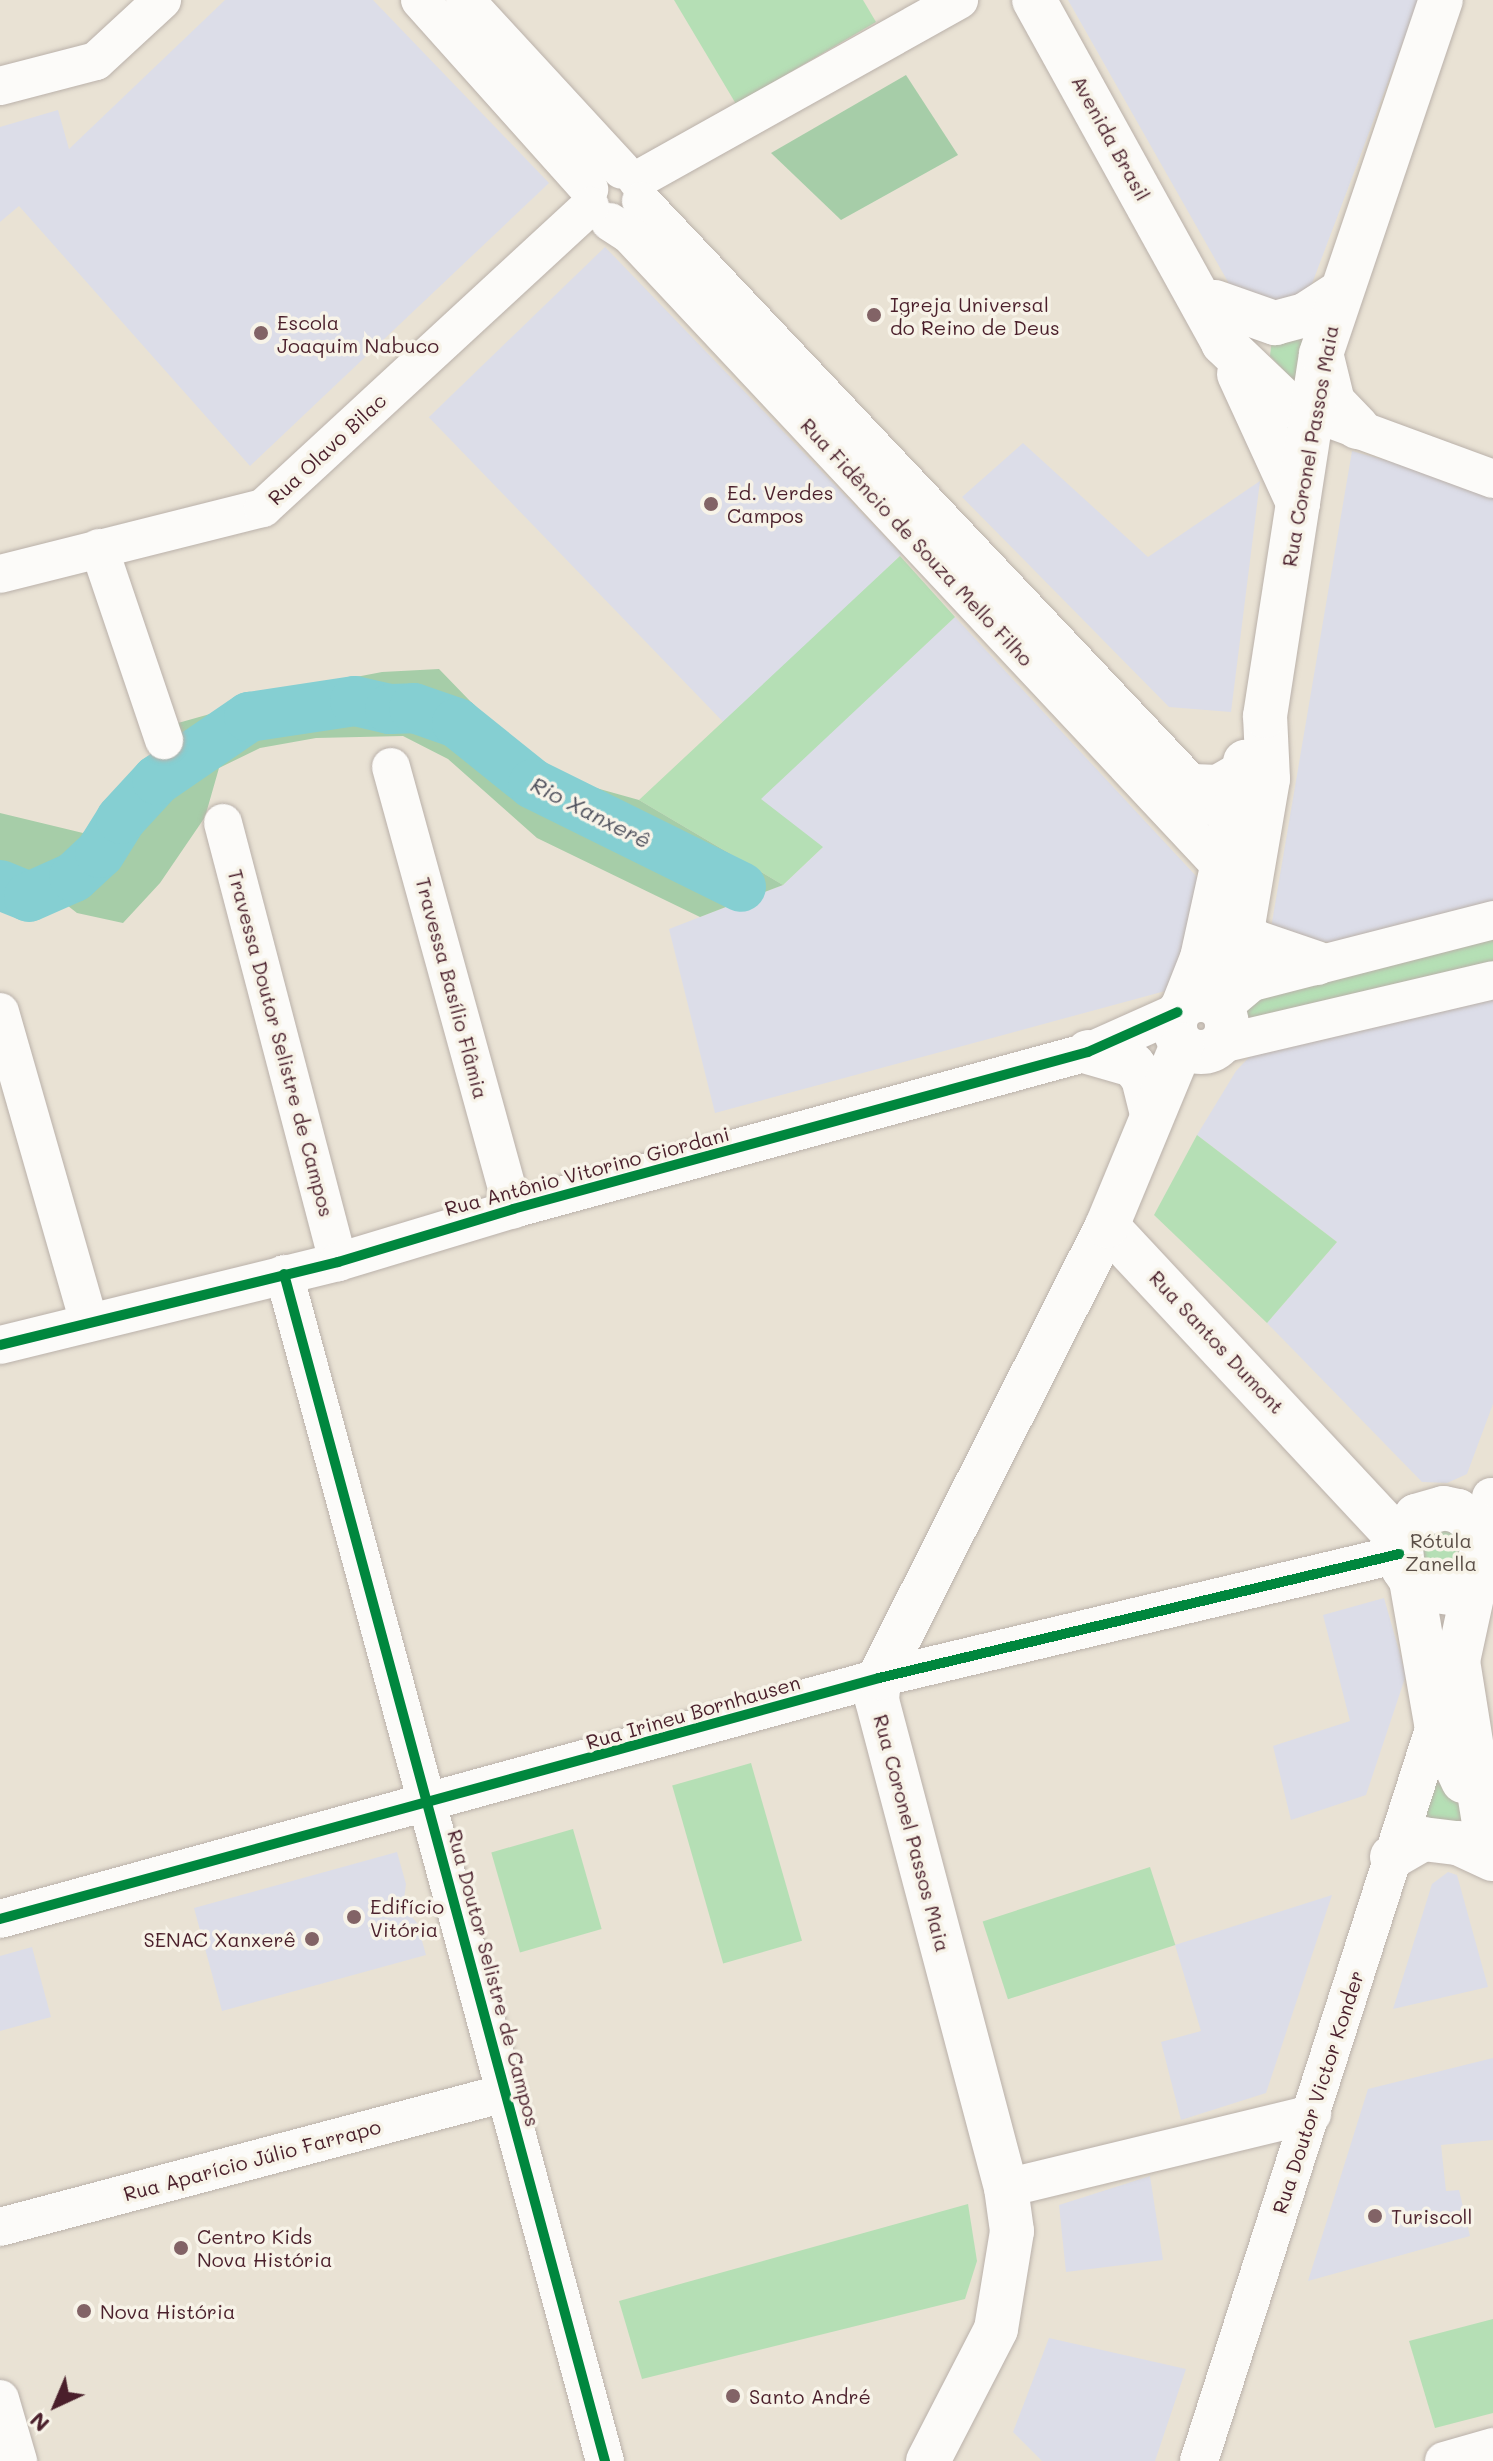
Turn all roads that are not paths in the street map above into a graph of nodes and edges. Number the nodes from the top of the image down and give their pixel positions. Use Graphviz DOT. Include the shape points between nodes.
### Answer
graph roads {
  1 [pos="162,0"];
  2 [pos="959,0"];
  3 [pos="1034,0"];
  4 [pos="1441,0"];
  5 [pos="448,6"];
  6 [pos="0,86"];
  7 [pos="615,195"];
  8 [pos="1339,293"];
  9 [pos="1208,307"];
  10 [pos="1321,354"];
  11 [pos="1312,407"];
  12 [pos="1357,427"];
  13 [pos="1493,479"];
  14 [pos="1298,503"];
  15 [pos="99,548"];
  16 [pos="0,574"];
  17 [pos="1265,716"];
  18 [pos="164,740"];
  19 [pos="1134,748"];
  20 [pos="391,767"];
  21 [pos="1239,775"];
  22 [pos="1193,786"];
  23 [pos="223,823"];
  24 [pos="1229,823"];
  25 [pos="1220,865"];
  26 [pos="1493,920"];
  27 [pos="1242,931"];
  28 [pos="1316,963"];
  29 [pos="1493,980"];
  30 [pos="0,1012"];
  31 [pos="1199,1027"];
  32 [pos="1088,1052"];
  33 [pos="1148,1129"];
  34 [pos="513,1209"];
  35 [pos="1107,1226"];
  36 [pos="338,1262"];
  37 [pos="284,1274"];
  38 [pos="89,1323"];
  39 [pos="0,1345"];
  40 [pos="1459,1531"];
  41 [pos="1458,1661"];
  42 [pos="879,1678"];
  43 [pos="1436,1723"];
  44 [pos="429,1805"];
  45 [pos="1490,1848"];
  46 [pos="1392,1857"];
  47 [pos="0,1919"];
  48 [pos="505,2093"];
  49 [pos="1312,2114"];
  50 [pos="1006,2188"];
  51 [pos="0,2227"];
  52 [pos="0,2399"];
  53 [pos="1493,2447"];
  54 [pos="10,2452"];
  55 [pos="605,2461"];
  56 [pos="928,2461"];
  57 [pos="1199,2461"];
  58 [pos="1444,2461"];
  1 -- 6 [label="street" via="96,61"];
  2 -- 7 [label="street, Rua Olavo Bilac"];
  3 -- 9 [label="main road, Avenida Brasil"];
  4 -- 8 [label="main road, Rua Coronel Passos Maia"];
  5 -- 7 [label="street, Rua Fidêncio de Souza Mello Filho"];
  7 -- 15 [label="street, Rua Olavo Bilac" via="263,508"];
  7 -- 19 [label="street, Rua Fidêncio de Souza Mello Filho"];
  8 -- 9 [label="main road" via="1305,315 1275,323"];
  8 -- 10 [label="main road, Rua Coronel Passos Maia"];
  9 -- 11 [label="main road, Avenida Brasil"];
  9 -- 14 [label="main road"];
  10 -- 11 [label="main road, Rua Coronel Passos Maia"];
  10 -- 12 [label="main road" via="1333,402"];
  11 -- 12 [label="street"];
  11 -- 14 [label="main road, Rua Coronel Passos Maia"];
  12 -- 13 [label="street"];
  14 -- 17 [label="main road, Rua Coronel Passos Maia"];
  15 -- 16 [label="street, Rua Olavo Bilac"];
  15 -- 18 [label="street"];
  17 -- 21 [label="main road, Rua Coronel Passos Maia"];
  17 -- 27 [label="main road, Rua Coronel Passos Maia" via="1268,779"];
  19 -- 22 [label="street, Rua Fidêncio de Souza Mello Filho"];
  19 -- 25 [label="street, Rua Fidêncio de Souza Mello Filho"];
  20 -- 34 [label="street, Travessa Basílio Flâmia"];
  21 -- 22 [label="main road" via="1218,787"];
  21 -- 24 [label="main road, Rua Coronel Passos Maia"];
  22 -- 24 [label="street, Rua Fidêncio de Souza Mello Filho"];
  23 -- 36 [label="street, Travessa Doutor Selistre de Campos"];
  24 -- 25 [label="main road, Rua Coronel Passos Maia"];
  24 -- 27 [label="main road" via="1240,861"];
  25 -- 31 [label="main road, Rua Coronel Passos Maia" via="1202,958"];
  26 -- 28 [label="street, Rua Antônio Vitorino Giordani"];
  27 -- 28 [label="main road" via="1281,953"];
  27 -- 31 [label="main road, Rua Coronel Passos Maia"];
  28 -- 31 [label="street, Rua Antônio Vitorino Giordani" via="1252,982"];
  29 -- 31 [label="street, Rua Antônio Vitorino Giordani"];
  30 -- 38 [label="street"];
  31 -- 32 [label="street, Rua Antônio Vitorino Giordani" via="1146,1050"];
  31 -- 33 [label="main road, Rua Coronel Passos Maia"];
  32 -- 33 [label="main road" via="1133,1065 1143,1078"];
  32 -- 34 [label="street, Rua Antônio Vitorino Giordani"];
  33 -- 35 [label="main road, Rua Coronel Passos Maia"];
  34 -- 36 [label="street, Rua Antônio Vitorino Giordani"];
  35 -- 40 [label="main road, Rua Santos Dumont" via="1326,1457"];
  35 -- 42 [label="main road, Rua Coronel Passos Maia"];
  36 -- 37 [label="street, Rua Antônio Vitorino Giordani"];
  37 -- 38 [label="street, Rua Antônio Vitorino Giordani"];
  37 -- 44 [label="street, Rua Doutor Selistre de Campos"];
  38 -- 39 [label="street, Rua Antônio Vitorino Giordani"];
  40 -- 41 [label="main road"];
  40 -- 42 [label="street, Rua Irineu Bornhausen"];
  40 -- 43 [label="main road"];
  41 -- 43 [label="main road"];
  41 -- 45 [label="main road"];
  42 -- 44 [label="street, Rua Irineu Bornhausen"];
  42 -- 50 [label="main road, Rua Coronel Passos Maia" via="877,1700"];
  43 -- 45 [label="main road"];
  43 -- 46 [label="street, Rua Doutor Victor Konder"];
  44 -- 47 [label="street, Rua Irineu Bornhausen"];
  44 -- 48 [label="street, Rua Doutor Selistre de Campos"];
  45 -- 46 [label="main road" via="1423,1839"];
  46 -- 49 [label="street, Rua Doutor Victor Konder"];
  48 -- 51 [label="street, Rua Aparício Júlio Farrapo"];
  48 -- 55 [label="street, Rua Doutor Selistre de Campos"];
  49 -- 50 [label="street"];
  49 -- 57 [label="street, Rua Doutor Victor Konder"];
  50 -- 56 [label="main road, Rua Coronel Passos Maia" via="1012,2231 996,2329"];
  52 -- 54 [label="street"];
  53 -- 58 [label="street"];
}
